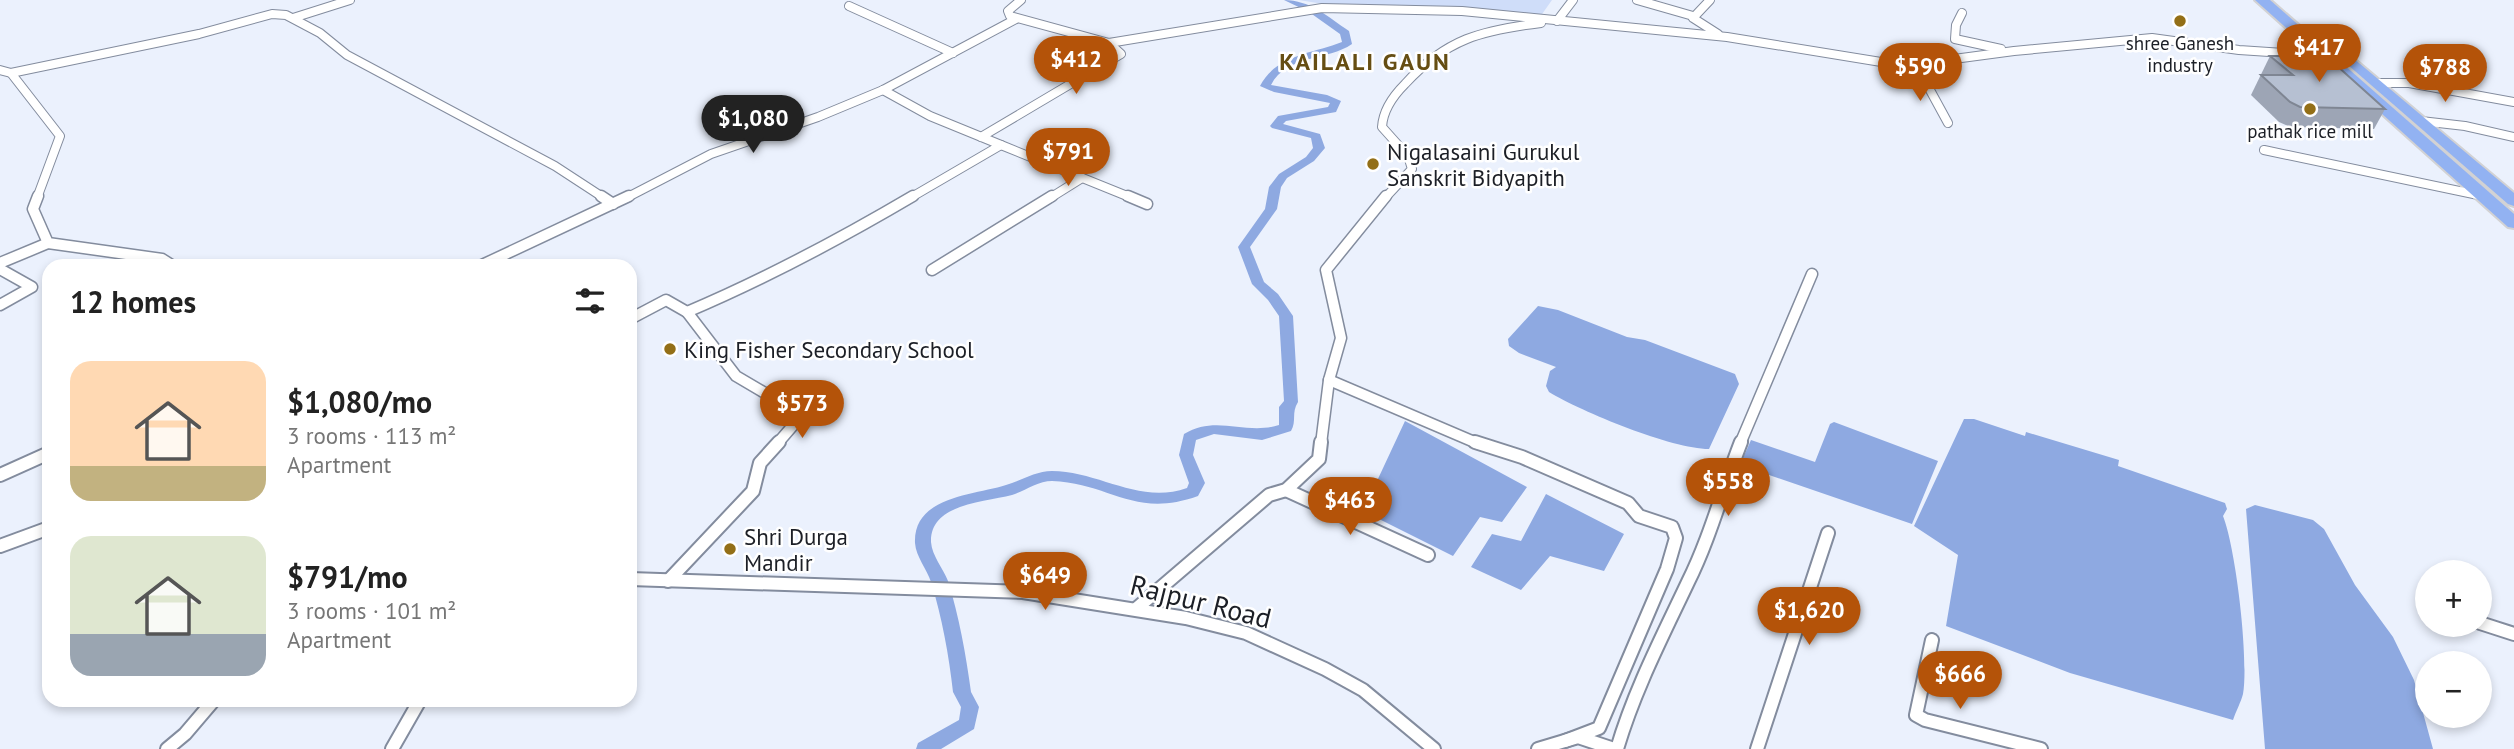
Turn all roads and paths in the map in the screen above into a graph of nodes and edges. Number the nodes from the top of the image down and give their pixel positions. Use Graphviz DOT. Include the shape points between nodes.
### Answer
graph roads {
  1 [pos="350,0"];
  2 [pos="1021,0"];
  3 [pos="1573,0"];
  4 [pos="1637,0"];
  5 [pos="1710,0"];
  6 [pos="2262,0"];
  7 [pos="2281,0"];
  8 [pos="849,6"];
  9 [pos="1962,13"];
  10 [pos="1693,16"];
  11 [pos="293,19"];
  12 [pos="1016,19"];
  13 [pos="1560,20"];
  14 [pos="1722,36"];
  15 [pos="1110,43"];
  16 [pos="2014,51"];
  17 [pos="953,53"];
  18 [pos="2326,56"];
  19 [pos="2346,57"];
  20 [pos="1918,68"];
  21 [pos="0,70"];
  22 [pos="10,73"];
  23 [pos="2377,83"];
  24 [pos="883,90"];
  25 [pos="2514,102"];
  26 [pos="2421,121"];
  27 [pos="1948,123"];
  28 [pos="2514,136"];
  29 [pos="981,137"];
  30 [pos="1001,145"];
  31 [pos="2264,149"];
  32 [pos="1082,178"];
  33 [pos="2483,196"];
  34 [pos="2510,198"];
  35 [pos="613,204"];
  36 [pos="1147,204"];
  37 [pos="2514,223"];
  38 [pos="48,243"];
  39 [pos="162,259"];
  40 [pos="495,259"];
  41 [pos="0,263"];
  42 [pos="0,269"];
  43 [pos="932,270"];
  44 [pos="1812,274"];
  45 [pos="0,305"];
  46 [pos="687,312"];
  47 [pos="637,315"];
  48 [pos="1329,380"];
  49 [pos="42,456"];
  50 [pos="0,475"];
  51 [pos="1286,490"];
  52 [pos="42,531"];
  53 [pos="1828,533"];
  54 [pos="0,546"];
  55 [pos="1428,555"];
  56 [pos="637,579"];
  57 [pos="668,581"];
  58 [pos="1137,608"];
  59 [pos="2492,627"];
  60 [pos="2514,634"];
  61 [pos="1932,640"];
  62 [pos="208,707"];
  63 [pos="416,707"];
  64 [pos="1565,741"];
  65 [pos="167,749"];
  66 [pos="392,749"];
  67 [pos="1434,749"];
  68 [pos="1538,749"];
  69 [pos="1616,749"];
  70 [pos="1757,749"];
  71 [pos="2041,749"];
  1 -- 11 [label="street"];
  2 -- 12 [label="street" via="1008,11"];
  3 -- 13 [label="street"];
  4 -- 10 [label="street"];
  5 -- 10 [label="street"];
  6 -- 18 [label="highway"];
  7 -- 19 [label="highway"];
  8 -- 17 [label="street"];
  9 -- 16 [label="street" via="1955,39"];
  10 -- 14 [label="street"];
  11 -- 22 [label="street" via="272,14"];
  11 -- 35 [label="street" via="347,55 555,166"];
  12 -- 15 [label="street"];
  12 -- 17 [label="street"];
  13 -- 14 [label="street"];
  13 -- 15 [label="street" via="1333,7"];
  13 -- 48 [label="street" via="1465,36 1436,52 1397,94 1382,127 1408,156 1412,169 1365,219 1326,271 1341,338"];
  14 -- 20 [label="street"];
  15 -- 29 [label="street" via="1121,54"];
  16 -- 18 [label="street" via="2152,38"];
  16 -- 20 [label="street"];
  17 -- 24 [label="street"];
  18 -- 19 [label="street"];
  18 -- 33 [label="highway"];
  19 -- 23 [label="highway"];
  20 -- 27 [label="street"];
  21 -- 22 [label="street"];
  22 -- 38 [label="street" via="60,136 33,209"];
  23 -- 25 [label="street" via="2409,83"];
  23 -- 26 [label="highway"];
  24 -- 29 [label="street"];
  24 -- 35 [label="street" via="711,154"];
  26 -- 28 [label="street"];
  26 -- 34 [label="highway"];
  29 -- 30 [label="street"];
  30 -- 32 [label="street"];
  30 -- 46 [label="street" via="861,226"];
  31 -- 33 [label="street"];
  32 -- 36 [label="street"];
  32 -- 43 [label="street"];
  33 -- 37 [label="highway"];
  35 -- 40 [label="street"];
  38 -- 39 [label="street"];
  38 -- 41 [label="street"];
  42 -- 45 [label="street" via="32,287"];
  44 -- 69 [label="street"];
  46 -- 47 [label="street" via="666,300"];
  46 -- 57 [label="street" via="736,376 802,415 760,463 753,491"];
  48 -- 51 [label="street" via="1319,459"];
  48 -- 64 [label="street" via="1588,484 1628,503 1639,516 1672,527 1676,538 1667,569 1599,728"];
  49 -- 50 [label="street"];
  51 -- 55 [label="street"];
  51 -- 58 [label="street" via="1269,495"];
  52 -- 54 [label="street"];
  53 -- 70 [label="street"];
  56 -- 57 [label="street, Rajpur Road"];
  57 -- 58 [label="street, Rajpur Road" via="1023,592"];
  58 -- 67 [label="street, Rajpur Road" via="1246,633 1292,652 1363,690"];
  59 -- 60 [label="street"];
  61 -- 71 [label="street" via="1916,715"];
  62 -- 65 [label="street"];
  63 -- 66 [label="street"];
  64 -- 68 [label="street"];
  64 -- 69 [label="street" via="1577,737"];
}
